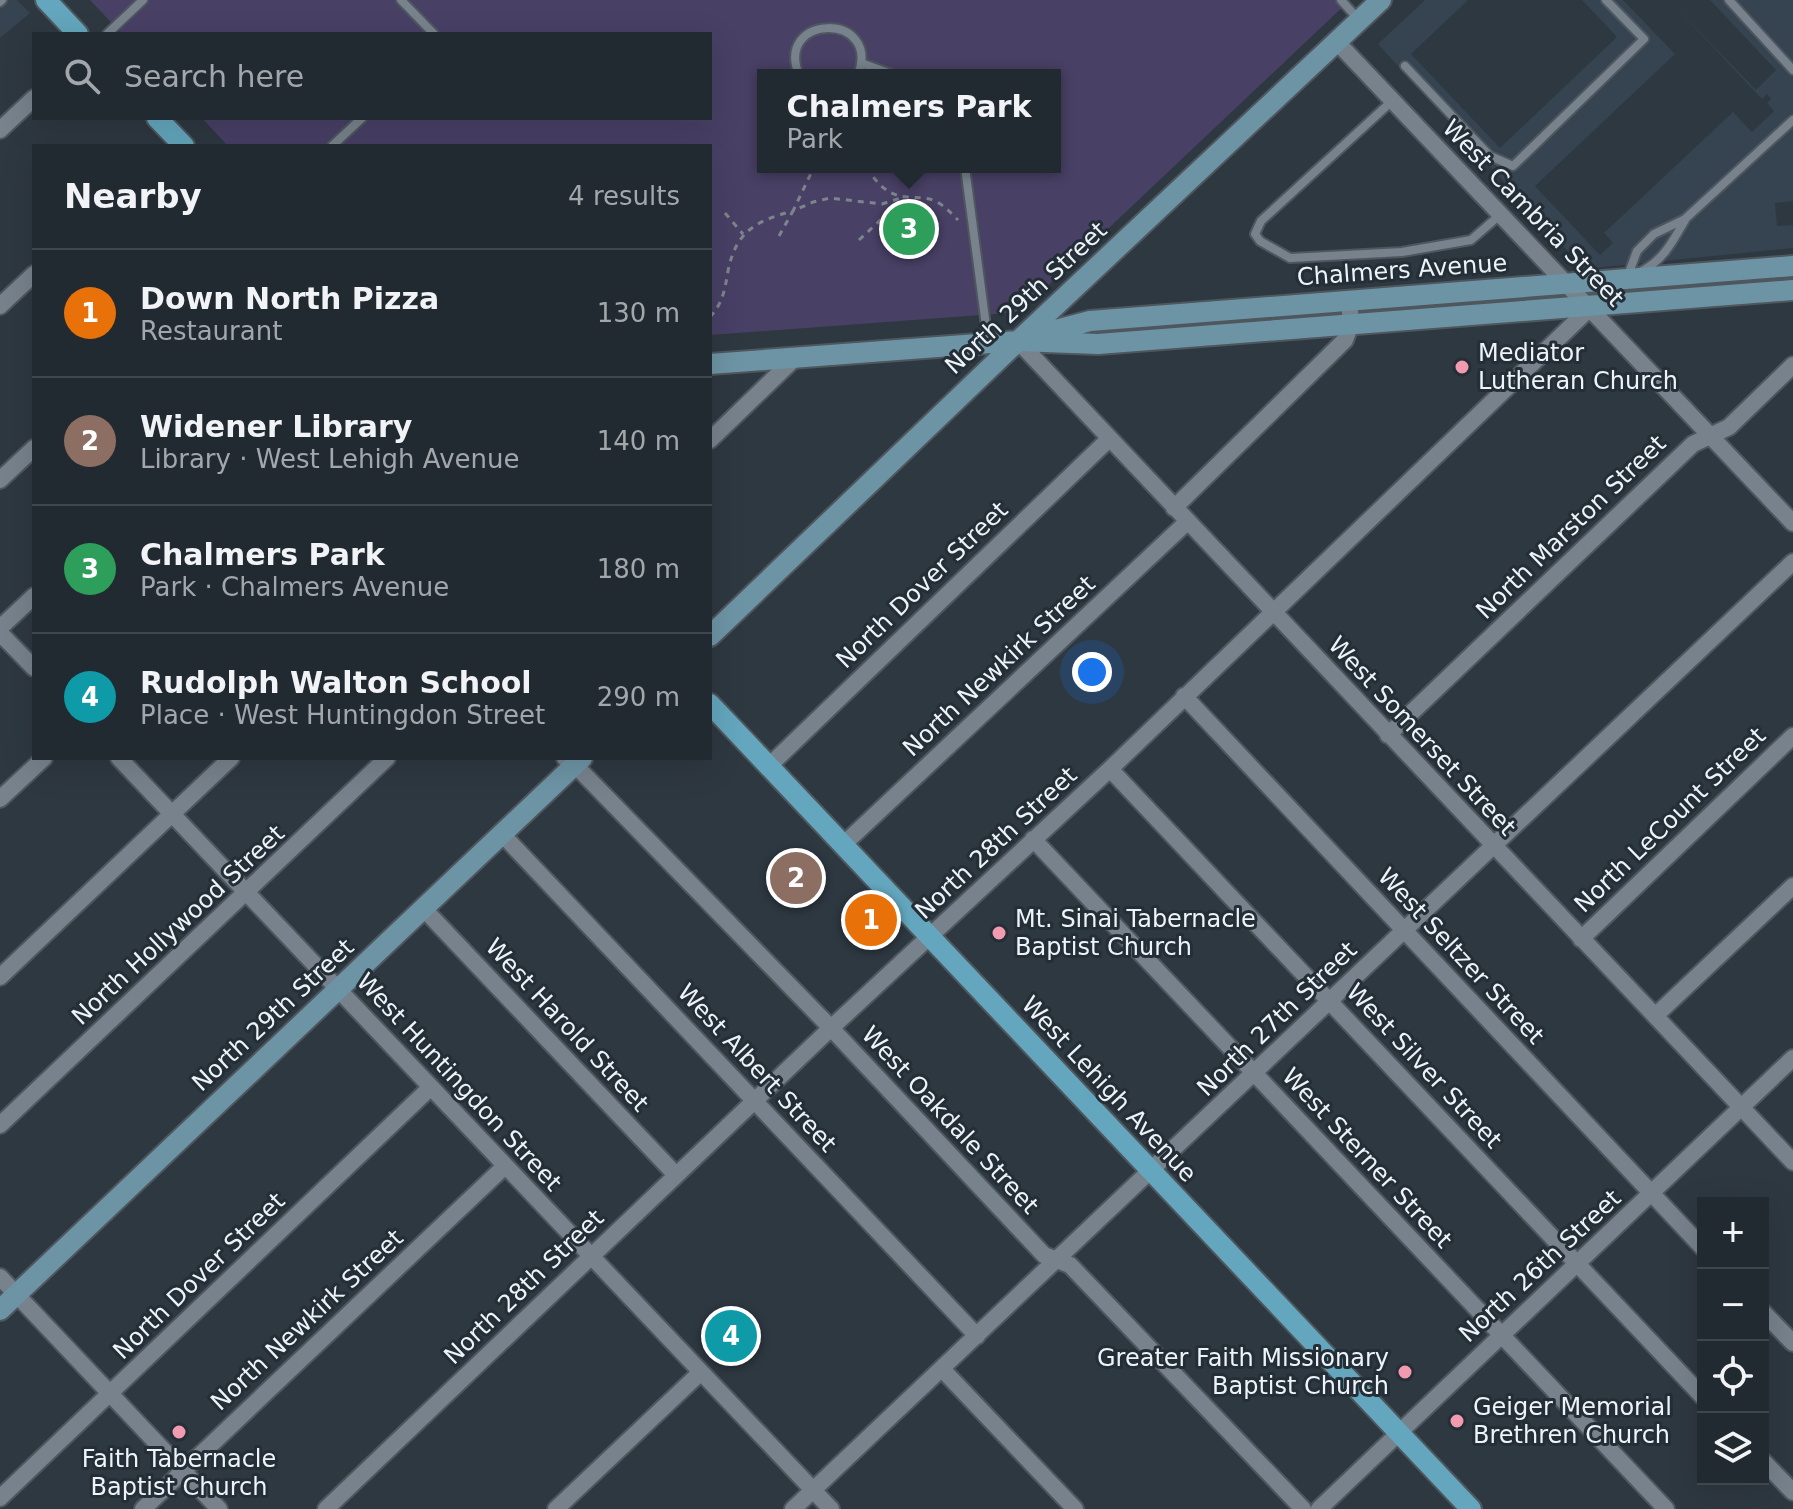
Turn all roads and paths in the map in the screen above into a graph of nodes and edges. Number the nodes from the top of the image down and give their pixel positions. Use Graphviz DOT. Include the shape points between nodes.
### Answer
graph roads {
  1 [pos="46,0"];
  2 [pos="143,0"];
  3 [pos="401,0"];
  4 [pos="1341,0"];
  5 [pos="1381,0"];
  6 [pos="1606,0"];
  7 [pos="1729,0"];
  8 [pos="1360,20"];
  9 [pos="76,32"];
  10 [pos="109,32"];
  11 [pos="432,32"];
  12 [pos="1337,42"];
  13 [pos="861,63"];
  14 [pos="1405,66"];
  15 [pos="797,69"];
  16 [pos="860,69"];
  17 [pos="878,69"];
  18 [pos="1793,70"];
  19 [pos="32,100"];
  20 [pos="1392,101"];
  21 [pos="159,120"];
  22 [pos="360,120"];
  23 [pos="1793,120"];
  24 [pos="0,130"];
  25 [pos="176,143"];
  26 [pos="334,144"];
  27 [pos="811,173"];
  28 [pos="871,173"];
  29 [pos="966,173"];
  30 [pos="904,197"];
  31 [pos="793,211"];
  32 [pos="725,213"];
  33 [pos="1501,214"];
  34 [pos="1685,219"];
  35 [pos="971,225"];
  36 [pos="743,234"];
  37 [pos="779,236"];
  38 [pos="859,240"];
  39 [pos="1793,266"];
  40 [pos="32,276"];
  41 [pos="1568,283"];
  42 [pos="1621,284"];
  43 [pos="1793,290"];
  44 [pos="1349,300"];
  45 [pos="1597,303"];
  46 [pos="0,306"];
  47 [pos="712,314"];
  48 [pos="1351,324"];
  49 [pos="1018,341"];
  50 [pos="988,343"];
  51 [pos="795,358"];
  52 [pos="712,364"];
  53 [pos="1793,365"];
  54 [pos="1711,437"];
  55 [pos="712,438"];
  56 [pos="1109,439"];
  57 [pos="32,450"];
  58 [pos="0,480"];
  59 [pos="1174,508"];
  60 [pos="1187,522"];
  61 [pos="1793,523"];
  62 [pos="1793,562"];
  63 [pos="32,598"];
  64 [pos="1271,611"];
  65 [pos="0,630"];
  66 [pos="712,634"];
  67 [pos="32,666"];
  68 [pos="1184,696"];
  69 [pos="712,706"];
  70 [pos="1388,735"];
  71 [pos="1793,736"];
  72 [pos="42,760"];
  73 [pos="121,760"];
  74 [pos="229,760"];
  75 [pos="385,760"];
  76 [pos="574,760"];
  77 [pos="769,766"];
  78 [pos="1110,769"];
  79 [pos="0,799"];
  80 [pos="172,814"];
  81 [pos="502,834"];
  82 [pos="1033,839"];
  83 [pos="844,844"];
  84 [pos="1493,846"];
  85 [pos="1793,886"];
  86 [pos="247,893"];
  87 [pos="424,909"];
  88 [pos="1404,930"];
  89 [pos="932,937"];
  90 [pos="1581,939"];
  91 [pos="0,977"];
  92 [pos="338,989"];
  93 [pos="1330,1002"];
  94 [pos="1655,1016"];
  95 [pos="831,1028"];
  96 [pos="1793,1058"];
  97 [pos="1255,1074"];
  98 [pos="431,1087"];
  99 [pos="756,1101"];
  100 [pos="1741,1108"];
  101 [pos="0,1125"];
  102 [pos="1793,1162"];
  103 [pos="505,1166"];
  104 [pos="1150,1171"];
  105 [pos="676,1175"];
  106 [pos="1652,1193"];
  107 [pos="1697,1242"];
  108 [pos="592,1257"];
  109 [pos="1057,1260"];
  110 [pos="1577,1264"];
  111 [pos="0,1277"];
  112 [pos="17,1295"];
  113 [pos="0,1310"];
  114 [pos="1769,1318"];
  115 [pos="1502,1335"];
  116 [pos="977,1336"];
  117 [pos="1793,1343"];
  118 [pos="942,1369"];
  119 [pos="701,1372"];
  120 [pos="1697,1391"];
  121 [pos="110,1394"];
  122 [pos="1398,1434"];
  123 [pos="1769,1467"];
  124 [pos="183,1471"];
  125 [pos="813,1490"];
  126 [pos="1793,1492"];
  127 [pos="0,1498"];
  128 [pos="143,1509"];
  129 [pos="219,1509"];
  130 [pos="326,1509"];
  131 [pos="556,1509"];
  132 [pos="793,1509"];
  133 [pos="831,1509"];
  134 [pos="1075,1509"];
  135 [pos="1303,1509"];
  136 [pos="1319,1509"];
  137 [pos="1471,1509"];
  138 [pos="1666,1509"];
  1 -- 9 [label="main road"];
  2 -- 10 [label="lane"];
  3 -- 11 [label="lane"];
  4 -- 8 [label="lane"];
  5 -- 8 [label="street, North 29th Street"];
  6 -- 14 [label="lane" via="1644,39 1513,166 1490,156"];
  7 -- 18 [label="lane"];
  8 -- 12 [label="street, North 29th Street"];
  12 -- 20 [label="street, West Cambria Street"];
  12 -- 49 [label="street, North 29th Street"];
  13 -- 15 [label="lane" via="858,45 846,32 819,28 798,45"];
  13 -- 16 [label="lane"];
  13 -- 17 [label="lane"];
  19 -- 24 [label="street"];
  20 -- 33 [label="street, West Cambria Street"];
  20 -- 33 [label="lane" via="1261,221 1255,234 1260,241 1290,258 1402,252 1471,240"];
  21 -- 25 [label="main road"];
  22 -- 26 [label="lane"];
  23 -- 34 [label="lane"];
  27 -- 31 [label="path"];
  28 -- 30 [label="path" via="880,185"];
  29 -- 35 [label="lane"];
  30 -- 31 [label="path" via="871,204 830,198"];
  30 -- 35 [label="path" via="934,201"];
  30 -- 38 [label="path"];
  31 -- 36 [label="path"];
  31 -- 37 [label="path"];
  32 -- 36 [label="path"];
  33 -- 41 [label="street, West Cambria Street"];
  34 -- 42 [label="lane" via="1669,248"];
  34 -- 42 [label="lane" via="1654,234 1637,251"];
  35 -- 50 [label="lane"];
  36 -- 47 [label="path" via="722,300"];
  39 -- 42 [label="street, Chalmers Avenue"];
  40 -- 46 [label="street"];
  41 -- 42 [label="street, Chalmers Avenue"];
  41 -- 44 [label="street, Chalmers Avenue"];
  41 -- 45 [label="street, West Cambria Street"];
  43 -- 45 [label="street, Chalmers Avenue"];
  44 -- 48 [label="street"];
  44 -- 49 [label="street, Chalmers Avenue" via="1090,321"];
  45 -- 48 [label="street, Chalmers Avenue"];
  45 -- 54 [label="street, West Cambria Street"];
  45 -- 64 [label="street, North 28th Street"];
  48 -- 49 [label="street, Chalmers Avenue" via="1098,344"];
  48 -- 59 [label="street" via="1345,340"];
  49 -- 50 [label="street, Chalmers Avenue"];
  49 -- 56 [label="street, West Somerset Street"];
  49 -- 66 [label="street, North 29th Street"];
  50 -- 51 [label="street, Chalmers Avenue"];
  51 -- 52 [label="street, Chalmers Avenue"];
  51 -- 55 [label="street"];
  53 -- 54 [label="street, North Marston Street" via="1729,427"];
  54 -- 61 [label="street, West Cambria Street"];
  54 -- 70 [label="street, North Marston Street" via="1693,444"];
  56 -- 59 [label="street, West Somerset Street"];
  56 -- 77 [label="street, North Dover Street"];
  57 -- 58 [label="street"];
  59 -- 60 [label="street, West Somerset Street"];
  60 -- 64 [label="street, West Somerset Street"];
  60 -- 83 [label="street, North Newkirk Street"];
  62 -- 84 [label="street, North 27th Street"];
  63 -- 65 [label="street"];
  64 -- 68 [label="street, North 28th Street"];
  64 -- 70 [label="street, West Somerset Street"];
  65 -- 67 [label="street"];
  68 -- 78 [label="street, North 28th Street"];
  68 -- 88 [label="street, West Seltzer Street"];
  69 -- 77 [label="main road, West Lehigh Avenue"];
  70 -- 84 [label="street, West Somerset Street"];
  71 -- 90 [label="street, North LeCount Street"];
  72 -- 79 [label="street"];
  73 -- 80 [label="street, West Huntingdon Street"];
  74 -- 80 [label="street"];
  75 -- 86 [label="street, North Hollywood Street"];
  76 -- 81 [label="street, North 29th Street"];
  76 -- 95 [label="street, West Oakdale Street"];
  77 -- 83 [label="main road, West Lehigh Avenue"];
  78 -- 82 [label="street, North 28th Street"];
  78 -- 93 [label="street, West Silver Street"];
  80 -- 86 [label="street, West Huntingdon Street"];
  80 -- 91 [label="street"];
  81 -- 87 [label="street, North 29th Street"];
  81 -- 99 [label="street, West Albert Street"];
  82 -- 89 [label="street, North 28th Street"];
  82 -- 97 [label="street, West Sterner Street"];
  83 -- 89 [label="main road, West Lehigh Avenue"];
  84 -- 88 [label="street, North 27th Street"];
  84 -- 90 [label="street, West Somerset Street"];
  85 -- 94 [label="street"];
  86 -- 92 [label="street, West Huntingdon Street"];
  86 -- 101 [label="street, North Hollywood Street"];
  87 -- 92 [label="street, North 29th Street"];
  87 -- 105 [label="street, West Harold Street"];
  88 -- 93 [label="street, North 27th Street"];
  88 -- 106 [label="street, West Seltzer Street"];
  89 -- 95 [label="street, North 28th Street"];
  89 -- 104 [label="main road, West Lehigh Avenue"];
  90 -- 94 [label="street, West Somerset Street"];
  92 -- 98 [label="street, West Huntingdon Street"];
  92 -- 112 [label="street, North 29th Street"];
  93 -- 97 [label="street, North 27th Street"];
  93 -- 110 [label="street, West Silver Street"];
  94 -- 100 [label="street, West Somerset Street"];
  95 -- 99 [label="street, North 28th Street"];
  95 -- 109 [label="street, West Oakdale Street" via="1044,1255"];
  96 -- 100 [label="street, North 26th Street"];
  97 -- 104 [label="street, North 27th Street"];
  97 -- 115 [label="street, West Sterner Street"];
  98 -- 103 [label="street, West Huntingdon Street"];
  98 -- 121 [label="street, North Dover Street"];
  99 -- 105 [label="street, North 28th Street"];
  99 -- 116 [label="street, West Albert Street"];
  100 -- 102 [label="street, West Somerset Street"];
  100 -- 106 [label="street, North 26th Street"];
  103 -- 108 [label="street, West Huntingdon Street"];
  103 -- 124 [label="street, North Newkirk Street"];
  104 -- 109 [label="street, North 27th Street"];
  104 -- 122 [label="main road, West Lehigh Avenue"];
  105 -- 108 [label="street, North 28th Street"];
  106 -- 107 [label="street, West Seltzer Street"];
  106 -- 110 [label="street, North 26th Street"];
  108 -- 119 [label="street, West Huntingdon Street"];
  108 -- 130 [label="street, North 28th Street"];
  109 -- 116 [label="street, North 27th Street"];
  109 -- 135 [label="street, West Oakdale Street" via="1070,1265"];
  110 -- 115 [label="street, North 26th Street"];
  110 -- 120 [label="street, West Silver Street"];
  111 -- 112 [label="street"];
  112 -- 113 [label="street, North 29th Street"];
  112 -- 121 [label="street"];
  114 -- 117 [label="street"];
  115 -- 122 [label="street, North 26th Street"];
  115 -- 138 [label="street, West Sterner Street"];
  116 -- 118 [label="street, North 27th Street"];
  118 -- 125 [label="street, North 27th Street"];
  118 -- 134 [label="street"];
  119 -- 125 [label="street, West Huntingdon Street"];
  119 -- 131 [label="street"];
  121 -- 124 [label="street"];
  121 -- 127 [label="street, North Dover Street"];
  122 -- 136 [label="street, North 26th Street"];
  122 -- 137 [label="main road, West Lehigh Avenue"];
  123 -- 126 [label="street"];
  124 -- 128 [label="street, North Newkirk Street"];
  124 -- 129 [label="street"];
  125 -- 132 [label="street, North 27th Street"];
  125 -- 133 [label="street, West Huntingdon Street"];
}
